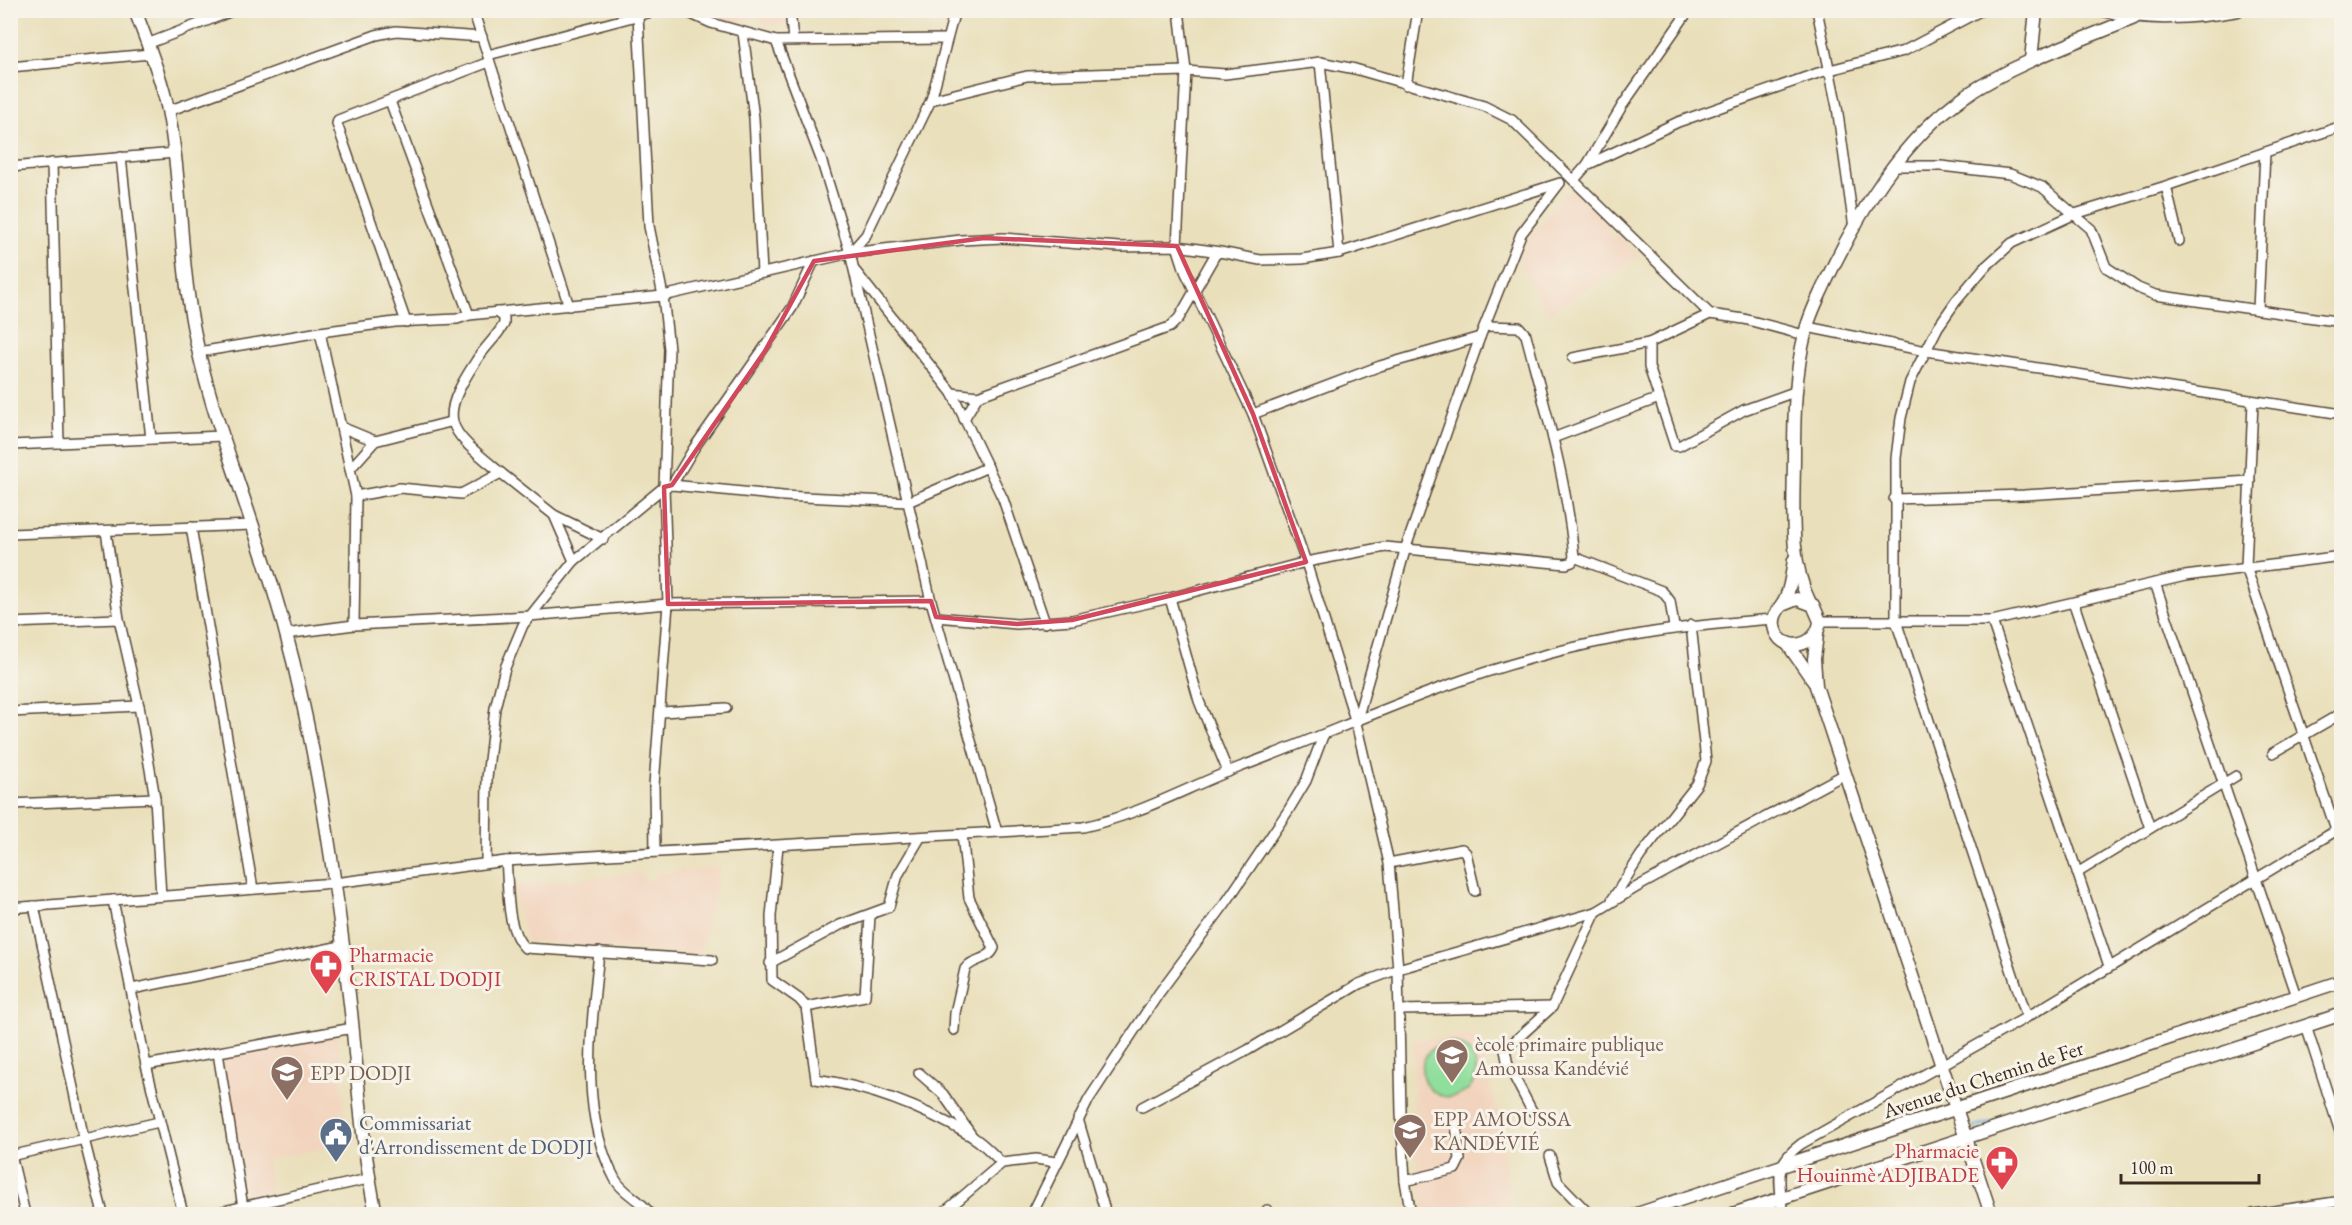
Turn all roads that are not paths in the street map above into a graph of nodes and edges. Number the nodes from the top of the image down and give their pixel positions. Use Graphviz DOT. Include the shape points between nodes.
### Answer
graph roads {
  1 [pos="135,10"];
  2 [pos="235,10"];
  3 [pos="473,10"];
  4 [pos="659,10"];
  5 [pos="682,10"];
  6 [pos="790,10"];
  7 [pos="955,10"];
  8 [pos="1179,10"];
  9 [pos="1418,10"];
  10 [pos="1689,10"];
  11 [pos="1818,10"];
  12 [pos="1982,10"];
  13 [pos="2036,10"];
  14 [pos="2103,10"];
  15 [pos="2238,10"];
  16 [pos="2135,14"];
  17 [pos="638,16"];
  18 [pos="742,33"];
  19 [pos="482,37"];
  20 [pos="793,39"];
  21 [pos="946,39"];
  22 [pos="776,40"];
  23 [pos="148,49"];
  24 [pos="488,58"];
  25 [pos="2031,60"];
  26 [pos="1320,62"];
  27 [pos="10,67"];
  28 [pos="1830,70"];
  29 [pos="1186,71"];
  30 [pos="1406,85"];
  31 [pos="390,100"];
  32 [pos="931,100"];
  33 [pos="168,111"];
  34 [pos="2342,126"];
  35 [pos="175,153"];
  36 [pos="2265,153"];
  37 [pos="121,157"];
  38 [pos="52,163"];
  39 [pos="1587,165"];
  40 [pos="1894,166"];
  41 [pos="10,167"];
  42 [pos="1571,178"];
  43 [pos="1560,183"];
  44 [pos="2166,186"];
  45 [pos="2074,214"];
  46 [pos="1854,228"];
  47 [pos="2179,241"];
  48 [pos="1177,246"];
  49 [pos="1220,252"];
  50 [pos="850,253"];
  51 [pos="1339,253"];
  52 [pos="814,261"];
  53 [pos="855,271"];
  54 [pos="762,273"];
  55 [pos="1194,290"];
  56 [pos="663,296"];
  57 [pos="568,306"];
  58 [pos="2258,310"];
  59 [pos="497,312"];
  60 [pos="1710,314"];
  61 [pos="469,315"];
  62 [pos="406,322"];
  63 [pos="2342,322"];
  64 [pos="1485,326"];
  65 [pos="1805,331"];
  66 [pos="320,332"];
  67 [pos="1480,336"];
  68 [pos="1649,343"];
  69 [pos="1926,351"];
  70 [pos="199,352"];
  71 [pos="1573,358"];
  72 [pos="1797,391"];
  73 [pos="952,393"];
  74 [pos="978,396"];
  75 [pos="1659,398"];
  76 [pos="2253,402"];
  77 [pos="1253,414"];
  78 [pos="2342,414"];
  79 [pos="964,419"];
  80 [pos="450,422"];
  81 [pos="341,427"];
  82 [pos="223,436"];
  83 [pos="1553,438"];
  84 [pos="151,439"];
  85 [pos="375,441"];
  86 [pos="59,443"];
  87 [pos="10,444"];
  88 [pos="988,467"];
  89 [pos="350,469"];
  90 [pos="501,473"];
  91 [pos="2250,481"];
  92 [pos="668,486"];
  93 [pos="356,496"];
  94 [pos="1894,499"];
  95 [pos="908,502"];
  96 [pos="554,515"];
  97 [pos="253,525"];
  98 [pos="191,527"];
  99 [pos="106,531"];
  100 [pos="10,534"];
  101 [pos="603,539"];
  102 [pos="1406,547"];
  103 [pos="1796,550"];
  104 [pos="2342,556"];
  105 [pos="1574,557"];
  106 [pos="574,561"];
  107 [pos="1306,562"];
  108 [pos="2246,567"];
  109 [pos="2155,583"];
  110 [pos="1170,598"];
  111 [pos="931,601"];
  112 [pos="1810,603"];
  113 [pos="668,604"];
  114 [pos="2074,604"];
  115 [pos="1782,605"];
  116 [pos="529,616"];
  117 [pos="936,617"];
  118 [pos="119,619"];
  119 [pos="1774,619"];
  120 [pos="1820,621"];
  121 [pos="1896,621"];
  122 [pos="1992,621"];
  123 [pos="10,623"];
  124 [pos="1045,623"];
  125 [pos="354,625"];
  126 [pos="1691,625"];
  127 [pos="1674,627"];
  128 [pos="285,634"];
  129 [pos="1817,634"];
  130 [pos="1787,643"];
  131 [pos="1816,686"];
  132 [pos="139,706"];
  133 [pos="726,708"];
  134 [pos="10,712"];
  135 [pos="662,712"];
  136 [pos="2342,713"];
  137 [pos="1356,723"];
  138 [pos="2302,734"];
  139 [pos="1323,736"];
  140 [pos="2273,753"];
  141 [pos="1228,772"];
  142 [pos="1845,774"];
  143 [pos="2236,776"];
  144 [pos="2224,782"];
  145 [pos="154,798"];
  146 [pos="10,804"];
  147 [pos="2150,828"];
  148 [pos="2339,829"];
  149 [pos="996,832"];
  150 [pos="962,834"];
  151 [pos="920,838"];
  152 [pos="778,846"];
  153 [pos="655,851"];
  154 [pos="506,861"];
  155 [pos="486,862"];
  156 [pos="1389,863"];
  157 [pos="2077,873"];
  158 [pos="2257,877"];
  159 [pos="333,883"];
  160 [pos="253,889"];
  161 [pos="1475,891"];
  162 [pos="161,896"];
  163 [pos="113,900"];
  164 [pos="1611,902"];
  165 [pos="34,906"];
  166 [pos="10,908"];
  167 [pos="1596,912"];
  168 [pos="870,916"];
  169 [pos="341,946"];
  170 [pos="599,952"];
  171 [pos="712,960"];
  172 [pos="770,963"];
  173 [pos="2109,966"];
  174 [pos="1398,969"];
  175 [pos="2342,981"];
  176 [pos="132,988"];
  177 [pos="2296,996"];
  178 [pos="806,1007"];
  179 [pos="1552,1007"];
  180 [pos="1400,1010"];
  181 [pos="2342,1014"];
  182 [pos="2027,1017"];
  183 [pos="2306,1026"];
  184 [pos="353,1028"];
  185 [pos="954,1030"];
  186 [pos="218,1053"];
  187 [pos="146,1065"];
  188 [pos="1941,1066"];
  189 [pos="919,1073"];
  190 [pos="1142,1107"];
  191 [pos="1956,1109"];
  192 [pos="1532,1111"];
  193 [pos="2338,1117"];
  194 [pos="1078,1119"];
  195 [pos="159,1122"];
  196 [pos="1456,1124"];
  197 [pos="972,1136"];
  198 [pos="1965,1138"];
  199 [pos="2342,1138"];
  200 [pos="84,1139"];
  201 [pos="11,1154"];
  202 [pos="1550,1156"];
  203 [pos="1056,1162"];
  204 [pos="1002,1163"];
  205 [pos="1780,1167"];
  206 [pos="368,1179"];
  207 [pos="1405,1181"];
  208 [pos="1782,1198"];
  209 [pos="2342,1201"];
  210 [pos="243,1207"];
  211 [pos="1739,1214"];
  212 [pos="25,1215"];
  213 [pos="103,1215"];
  214 [pos="183,1215"];
  215 [pos="210,1215"];
  216 [pos="376,1215"];
  217 [pos="650,1215"];
  218 [pos="942,1215"];
  219 [pos="1032,1215"];
  220 [pos="1106,1215"];
  221 [pos="1411,1215"];
  222 [pos="1590,1215"];
  223 [pos="1637,1215"];
  224 [pos="1782,1215"];
  225 [pos="1991,1215"];
  226 [pos="2253,1215"];
  1 -- 23 [label="main road"];
  2 -- 23 [label="street"];
  3 -- 19 [label="street"];
  4 -- 17 [label="street"];
  5 -- 18 [label="street"];
  6 -- 20 [label="street"];
  7 -- 21 [label="street"];
  8 -- 29 [label="street"];
  9 -- 30 [label="street"];
  10 -- 39 [label="street" via="1622,106"];
  11 -- 28 [label="street"];
  12 -- 28 [label="street" via="1904,51"];
  13 -- 25 [label="main road"];
  14 -- 16 [label="main road"];
  15 -- 16 [label="main road" via="2181,19"];
  16 -- 25 [label="main road"];
  17 -- 24 [label="street"];
  17 -- 56 [label="street" via="649,226"];
  18 -- 22 [label="street"];
  18 -- 54 [label="street" via="754,118"];
  19 -- 24 [label="street"];
  19 -- 33 [label="street" via="396,31 375,35"];
  20 -- 21 [label="street"];
  20 -- 22 [label="street"];
  21 -- 32 [label="street"];
  22 -- 50 [label="street" via="821,159"];
  23 -- 27 [label="street"];
  23 -- 33 [label="main road"];
  24 -- 31 [label="street"];
  24 -- 57 [label="street"];
  25 -- 40 [label="main road" via="1963,97 1931,124"];
  26 -- 29 [label="street" via="1225,74"];
  26 -- 30 [label="street"];
  26 -- 51 [label="street"];
  28 -- 39 [label="street" via="1678,122"];
  28 -- 46 [label="street"];
  29 -- 32 [label="street" via="1027,76"];
  29 -- 48 [label="street"];
  30 -- 42 [label="street" via="1503,113"];
  31 -- 61 [label="street"];
  31 -- 62 [label="street" via="338,120 337,128"];
  32 -- 50 [label="street" via="866,235"];
  33 -- 35 [label="main road"];
  34 -- 36 [label="street"];
  35 -- 37 [label="street"];
  35 -- 70 [label="main road" via="187,287"];
  36 -- 44 [label="street"];
  36 -- 58 [label="street"];
  37 -- 38 [label="street"];
  37 -- 84 [label="street"];
  38 -- 41 [label="street"];
  38 -- 86 [label="street"];
  39 -- 42 [label="street"];
  40 -- 45 [label="street" via="2010,174 2042,187"];
  40 -- 46 [label="main road"];
  42 -- 43 [label="street"];
  42 -- 60 [label="street"];
  43 -- 51 [label="street"];
  43 -- 64 [label="street" via="1521,234"];
  44 -- 45 [label="street"];
  44 -- 47 [label="street"];
  45 -- 58 [label="street" via="2091,229 2106,267 2138,288 2156,295"];
  45 -- 69 [label="street" via="2013,243 1984,268 1956,301"];
  46 -- 65 [label="main road"];
  48 -- 49 [label="street"];
  48 -- 50 [label="street" via="1145,248 984,238"];
  48 -- 55 [label="street"];
  49 -- 51 [label="street" via="1260,260 1302,260"];
  49 -- 55 [label="street"];
  50 -- 52 [label="street"];
  50 -- 53 [label="street"];
  52 -- 54 [label="street"];
  52 -- 92 [label="street" via="792,308 765,351"];
  53 -- 73 [label="street"];
  53 -- 95 [label="street"];
  54 -- 56 [label="street"];
  55 -- 74 [label="street" via="1170,327"];
  55 -- 77 [label="street"];
  56 -- 57 [label="street"];
  56 -- 92 [label="street" via="669,350"];
  57 -- 59 [label="street"];
  58 -- 63 [label="street"];
  59 -- 61 [label="street"];
  59 -- 80 [label="street" via="504,317 504,324 458,391 450,409"];
  60 -- 65 [label="street"];
  60 -- 68 [label="street"];
  61 -- 62 [label="street"];
  62 -- 66 [label="street"];
  64 -- 67 [label="street"];
  64 -- 83 [label="street" via="1523,329"];
  65 -- 69 [label="street"];
  65 -- 72 [label="main road"];
  66 -- 70 [label="street"];
  66 -- 81 [label="street"];
  67 -- 77 [label="street" via="1380,366"];
  67 -- 102 [label="street"];
  68 -- 71 [label="street"];
  68 -- 75 [label="street" via="1649,367"];
  69 -- 76 [label="street"];
  69 -- 94 [label="street" via="1910,382 1901,418"];
  70 -- 82 [label="main road"];
  72 -- 75 [label="street" via="1744,410 1679,446 1673,443"];
  72 -- 103 [label="main road"];
  73 -- 74 [label="street"];
  73 -- 79 [label="street"];
  74 -- 79 [label="street"];
  75 -- 83 [label="street"];
  76 -- 78 [label="street"];
  76 -- 91 [label="street"];
  77 -- 107 [label="street"];
  79 -- 88 [label="street"];
  80 -- 85 [label="street"];
  80 -- 90 [label="street" via="472,449"];
  81 -- 85 [label="street"];
  81 -- 89 [label="street"];
  82 -- 84 [label="street"];
  82 -- 97 [label="main road"];
  83 -- 105 [label="street"];
  84 -- 86 [label="street"];
  85 -- 89 [label="street"];
  86 -- 87 [label="street"];
  88 -- 95 [label="street"];
  88 -- 124 [label="street" via="1004,499"];
  89 -- 93 [label="street"];
  90 -- 93 [label="street" via="461,494 400,488"];
  90 -- 96 [label="street"];
  91 -- 94 [label="street"];
  91 -- 108 [label="street"];
  92 -- 95 [label="street"];
  92 -- 101 [label="street"];
  92 -- 113 [label="street"];
  93 -- 125 [label="street"];
  94 -- 121 [label="street"];
  95 -- 111 [label="street"];
  96 -- 101 [label="street"];
  96 -- 106 [label="street"];
  97 -- 98 [label="street"];
  97 -- 128 [label="main road"];
  98 -- 99 [label="street"];
  98 -- 160 [label="street"];
  99 -- 100 [label="street"];
  99 -- 118 [label="street"];
  101 -- 106 [label="street"];
  102 -- 105 [label="street" via="1566,564"];
  102 -- 107 [label="street" via="1385,547"];
  102 -- 137 [label="street"];
  103 -- 112 [label="main road"];
  103 -- 115 [label="main road" via="1789,590"];
  104 -- 108 [label="street"];
  105 -- 127 [label="street" via="1662,591 1670,601"];
  106 -- 116 [label="street"];
  107 -- 110 [label="street"];
  107 -- 137 [label="street"];
  108 -- 109 [label="street"];
  108 -- 138 [label="street"];
  109 -- 114 [label="street"];
  109 -- 144 [label="street"];
  110 -- 124 [label="street"];
  110 -- 141 [label="street" via="1199,701"];
  111 -- 113 [label="street"];
  111 -- 117 [label="street"];
  112 -- 115 [label="main road" via="1794,599"];
  112 -- 120 [label="main road"];
  113 -- 116 [label="street"];
  113 -- 135 [label="street"];
  114 -- 122 [label="street"];
  114 -- 147 [label="street"];
  115 -- 119 [label="main road"];
  116 -- 125 [label="street"];
  116 -- 155 [label="street" via="505,668 495,708 487,778"];
  117 -- 124 [label="street"];
  117 -- 149 [label="street"];
  118 -- 123 [label="street"];
  118 -- 132 [label="street"];
  119 -- 126 [label="street"];
  119 -- 130 [label="main road" via="1776,632"];
  120 -- 121 [label="street"];
  120 -- 129 [label="main road"];
  121 -- 122 [label="street"];
  121 -- 182 [label="street"];
  122 -- 157 [label="street"];
  125 -- 128 [label="street"];
  126 -- 127 [label="street"];
  126 -- 164 [label="street" via="1705,767 1697,784 1641,855"];
  127 -- 137 [label="street" via="1532,658 1433,691"];
  128 -- 159 [label="main road" via="306,720"];
  129 -- 130 [label="main road" via="1804,645"];
  129 -- 131 [label="main road"];
  130 -- 131 [label="main road"];
  131 -- 142 [label="main road"];
  132 -- 134 [label="street"];
  132 -- 145 [label="street"];
  133 -- 135 [label="street"];
  135 -- 153 [label="street" via="654,785"];
  136 -- 138 [label="street"];
  137 -- 139 [label="street"];
  137 -- 156 [label="street"];
  138 -- 140 [label="street"];
  138 -- 148 [label="street"];
  139 -- 141 [label="street"];
  139 -- 194 [label="street" via="1306,781 1288,810 1153,1002"];
  141 -- 149 [label="street" via="1156,805 1107,822 1060,830"];
  142 -- 164 [label="street"];
  142 -- 188 [label="main road"];
  143 -- 144 [label="street"];
  144 -- 147 [label="street"];
  144 -- 158 [label="street"];
  145 -- 146 [label="street"];
  145 -- 162 [label="street"];
  147 -- 157 [label="street"];
  148 -- 158 [label="street"];
  149 -- 150 [label="street"];
  150 -- 151 [label="street"];
  150 -- 185 [label="street" via="969,898 994,948 989,956 965,969"];
  151 -- 152 [label="street"];
  151 -- 168 [label="street" via="898,874 892,903"];
  152 -- 153 [label="street"];
  152 -- 172 [label="street"];
  153 -- 154 [label="street"];
  154 -- 155 [label="street"];
  154 -- 170 [label="street" via="513,929 525,948"];
  155 -- 159 [label="street"];
  156 -- 161 [label="street" via="1462,849"];
  156 -- 174 [label="street"];
  157 -- 173 [label="street"];
  158 -- 173 [label="street"];
  158 -- 177 [label="street"];
  159 -- 160 [label="street"];
  159 -- 169 [label="main road"];
  160 -- 162 [label="street"];
  162 -- 163 [label="street"];
  163 -- 165 [label="street"];
  163 -- 176 [label="street"];
  164 -- 167 [label="street"];
  165 -- 166 [label="street"];
  165 -- 200 [label="street"];
  167 -- 174 [label="street"];
  167 -- 179 [label="street"];
  168 -- 172 [label="street" via="834,928"];
  168 -- 178 [label="street" via="865,996"];
  169 -- 176 [label="street"];
  169 -- 184 [label="main road"];
  170 -- 171 [label="street"];
  170 -- 217 [label="street" via="590,1051 596,1125 615,1180 640,1200"];
  172 -- 178 [label="street" via="772,980"];
  173 -- 182 [label="street"];
  174 -- 180 [label="street"];
  174 -- 190 [label="street" via="1359,984"];
  175 -- 177 [label="main road, Avenue du Chemin de Fer"];
  176 -- 187 [label="street"];
  177 -- 191 [label="main road, Avenue du Chemin de Fer"];
  178 -- 197 [label="street" via="816,1079 878,1092"];
  179 -- 180 [label="street"];
  179 -- 192 [label="street" via="1505,1050 1508,1065"];
  180 -- 207 [label="street"];
  181 -- 183 [label="main road"];
  182 -- 188 [label="street"];
  183 -- 193 [label="street"];
  183 -- 198 [label="main road"];
  184 -- 186 [label="street"];
  184 -- 206 [label="main road"];
  186 -- 187 [label="street"];
  186 -- 210 [label="street"];
  187 -- 195 [label="street"];
  188 -- 191 [label="main road"];
  188 -- 205 [label="street" via="1801,1144 1783,1159"];
  189 -- 197 [label="street" via="943,1094"];
  191 -- 198 [label="main road"];
  191 -- 205 [label="main road, Avenue du Chemin de Fer"];
  193 -- 199 [label="street"];
  194 -- 203 [label="street"];
  194 -- 220 [label="street"];
  195 -- 200 [label="street"];
  195 -- 214 [label="street"];
  196 -- 207 [label="street" via="1460,1160 1455,1170"];
  197 -- 204 [label="street"];
  198 -- 208 [label="main road"];
  198 -- 225 [label="main road"];
  200 -- 201 [label="street"];
  200 -- 213 [label="street"];
  201 -- 212 [label="street"];
  202 -- 222 [label="street" via="1558,1182"];
  203 -- 204 [label="street" via="1036,1159"];
  203 -- 219 [label="street"];
  204 -- 218 [label="street"];
  205 -- 208 [label="street"];
  205 -- 223 [label="main road, Avenue du Chemin de Fer"];
  206 -- 210 [label="street"];
  206 -- 216 [label="main road"];
  207 -- 221 [label="street"];
  208 -- 211 [label="main road"];
  208 -- 224 [label="street"];
  209 -- 226 [label="street"];
  210 -- 215 [label="street"];
}
